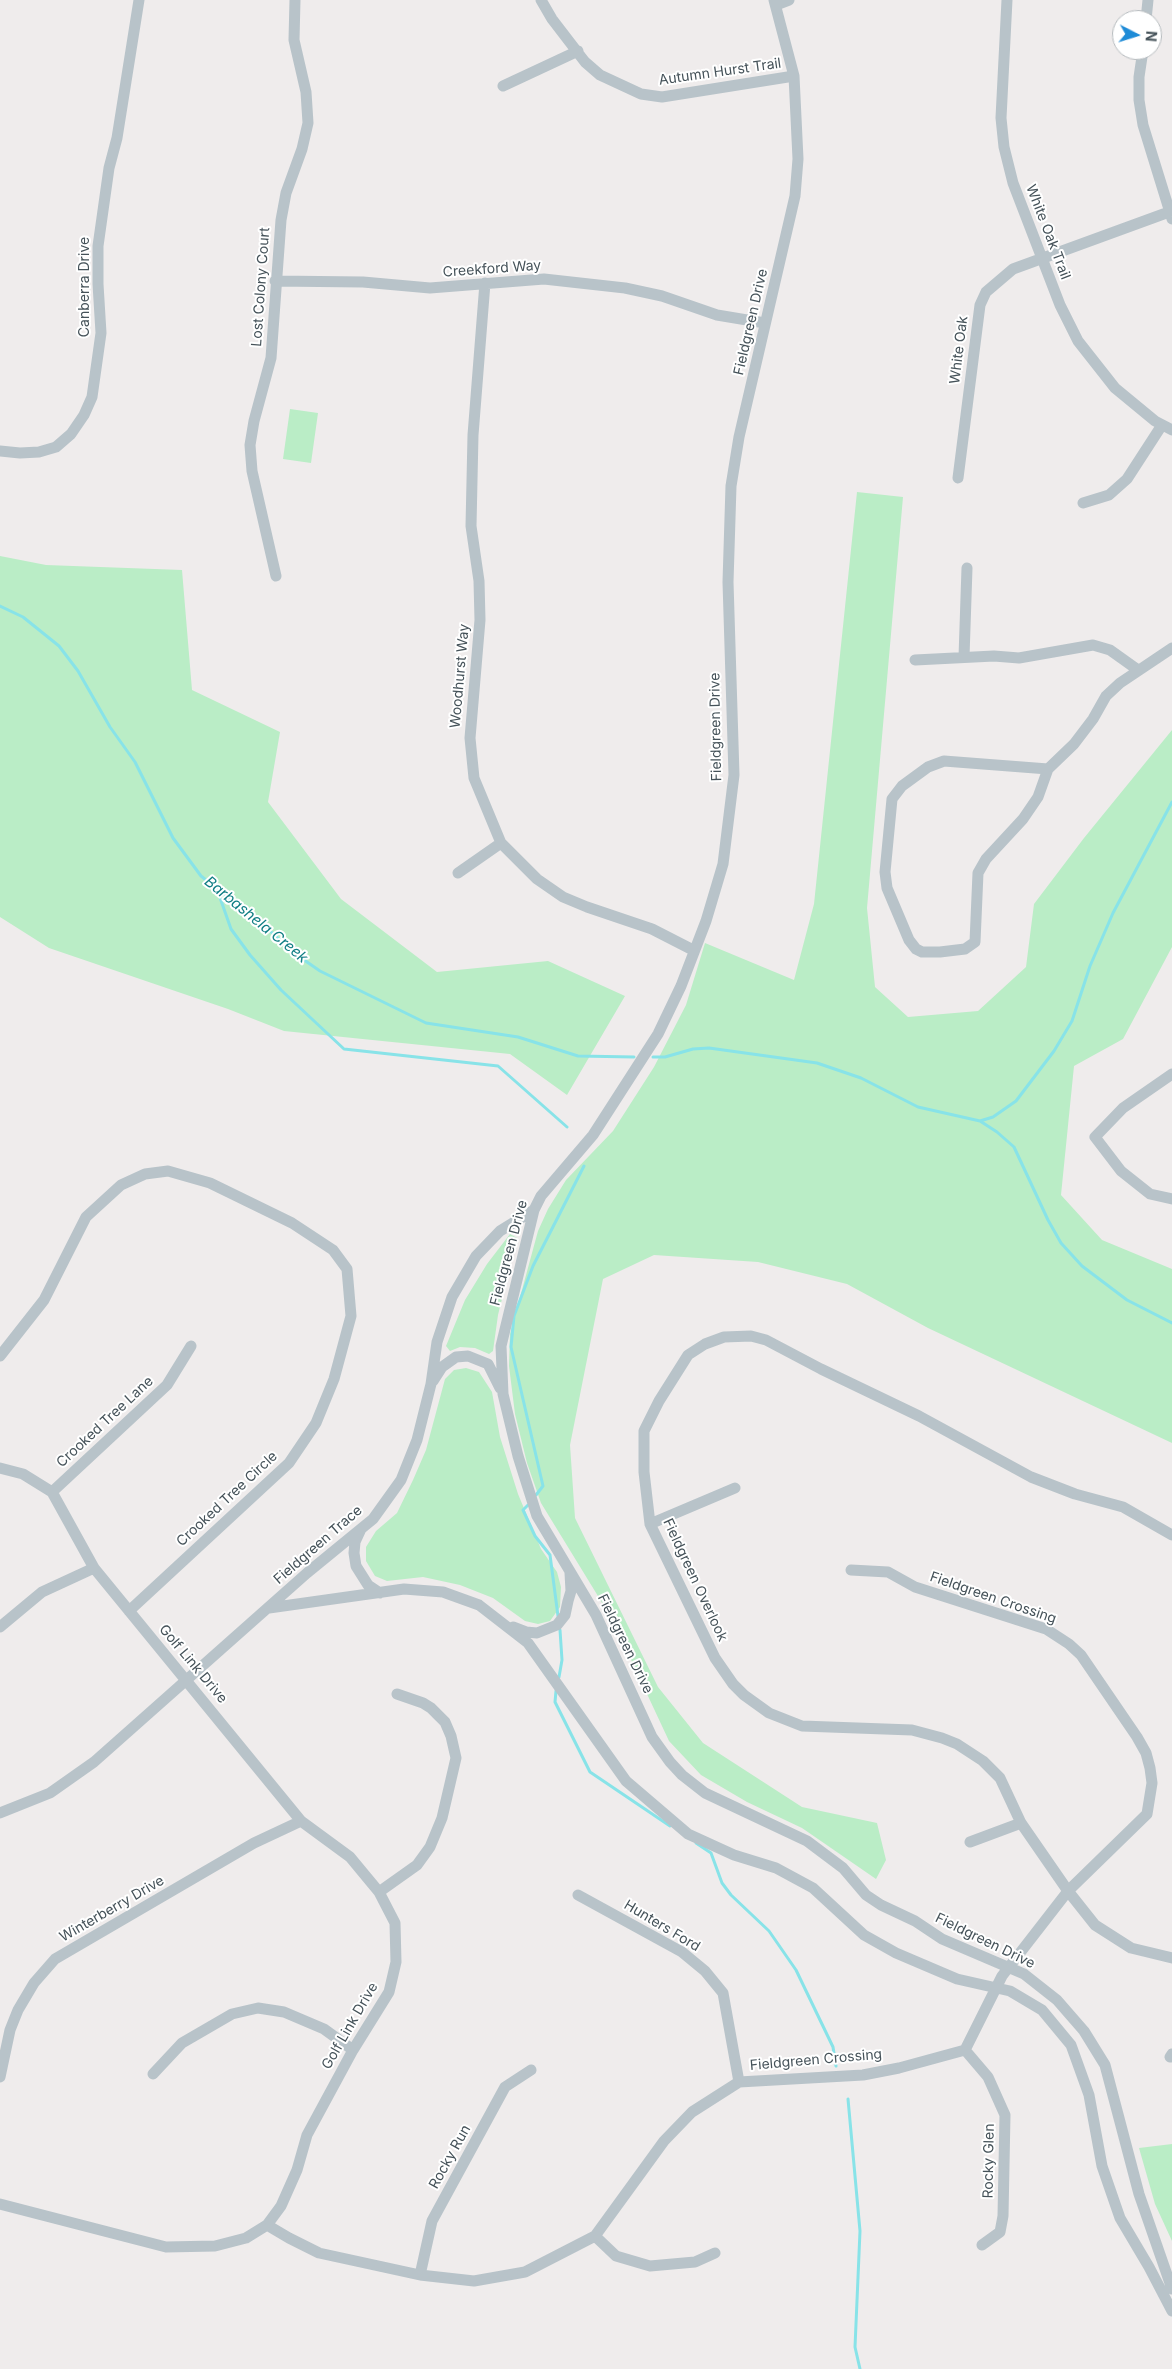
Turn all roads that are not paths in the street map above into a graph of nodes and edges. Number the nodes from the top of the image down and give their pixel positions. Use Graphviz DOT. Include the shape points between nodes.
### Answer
graph roads {
  1 [pos="140,0"];
  2 [pos="295,0"];
  3 [pos="541,0"];
  4 [pos="789,0"];
  5 [pos="1007,0"];
  6 [pos="775,2"];
  7 [pos="578,51"];
  8 [pos="1142,60"];
  9 [pos="794,76"];
  10 [pos="503,86"];
  11 [pos="1170,216"];
  12 [pos="1042,258"];
  13 [pos="274,281"];
  14 [pos="485,283"];
  15 [pos="766,323"];
  16 [pos="1167,427"];
  17 [pos="0,451"];
  18 [pos="958,478"];
  19 [pos="1084,503"];
  20 [pos="967,568"];
  21 [pos="276,576"];
  22 [pos="1172,648"];
  23 [pos="964,657"];
  24 [pos="915,660"];
  25 [pos="1138,670"];
  26 [pos="1048,769"];
  27 [pos="501,843"];
  28 [pos="458,873"];
  29 [pos="694,950"];
  30 [pos="1172,1074"];
  31 [pos="1172,1199"];
  32 [pos="534,1210"];
  33 [pos="191,1346"];
  34 [pos="0,1356"];
  35 [pos="431,1384"];
  36 [pos="503,1394"];
  37 [pos="0,1468"];
  38 [pos="735,1488"];
  39 [pos="52,1492"];
  40 [pos="650,1524"];
  41 [pos="362,1528"];
  42 [pos="1172,1535"];
  43 [pos="94,1568"];
  44 [pos="851,1570"];
  45 [pos="570,1573"];
  46 [pos="380,1593"];
  47 [pos="269,1608"];
  48 [pos="129,1612"];
  49 [pos="505,1623"];
  50 [pos="0,1627"];
  51 [pos="188,1681"];
  52 [pos="397,1694"];
  53 [pos="0,1813"];
  54 [pos="301,1821"];
  55 [pos="1021,1823"];
  56 [pos="970,1842"];
  57 [pos="1068,1891"];
  58 [pos="379,1892"];
  59 [pos="578,1895"];
  60 [pos="1172,1958"];
  61 [pos="1009,1966"];
  62 [pos="996,1987"];
  63 [pos="353,2050"];
  64 [pos="965,2050"];
  65 [pos="531,2070"];
  66 [pos="153,2074"];
  67 [pos="0,2077"];
  68 [pos="739,2082"];
  69 [pos="0,2204"];
  70 [pos="267,2224"];
  71 [pos="595,2236"];
  72 [pos="982,2245"];
  73 [pos="715,2253"];
  74 [pos="420,2275"];
  75 [pos="1172,2289"];
  76 [pos="1172,2311"];
  1 -- 17 [label="street, Canberra Drive" via="98,246 101,333 92,397 71,434 56,446 39,452"];
  2 -- 13 [label="street, Lost Colony Court" via="294,40 306,92 308,123 280,220"];
  3 -- 7 [label="street, Autumn Hurst Trail"];
  4 -- 6 [label="street"];
  5 -- 12 [label="street, White Oak Trail" via="1001,86 1004,147 1013,183"];
  6 -- 9 [label="street, Fieldgreen Drive"];
  7 -- 9 [label="street, Autumn Hurst Trail" via="600,75 653,97"];
  7 -- 10 [label="street"];
  8 -- 11 [label="street" via="1139,85 1143,125"];
  9 -- 15 [label="street, Fieldgreen Drive" via="798,158 795,196"];
  11 -- 12 [label="street, White Oak"];
  12 -- 16 [label="street, White Oak Trail" via="1078,341 1115,388"];
  12 -- 18 [label="street, White Oak" via="1014,269 986,292 980,305"];
  13 -- 14 [label="street, Creekford Way" via="363,282 430,288"];
  13 -- 21 [label="street, Lost Colony Court" via="270,358 250,445 252,471"];
  14 -- 15 [label="street, Creekford Way" via="544,279 626,288 662,296 717,315"];
  14 -- 27 [label="street, Woodhurst Way" via="473,445 471,526 479,582 480,620 470,738 474,778"];
  15 -- 29 [label="street, Fieldgreen Drive" via="731,486 728,582 734,775 723,864"];
  16 -- 19 [label="street" via="1127,479 1109,495"];
  20 -- 23 [label="street"];
  22 -- 25 [label="street"];
  23 -- 24 [label="street"];
  23 -- 25 [label="street" via="1035,656 1092,644 1110,650"];
  25 -- 26 [label="street" via="1106,696 1074,744"];
  26 -- 26 [label="street" via="1038,797 978,873 975,942 966,949 940,952 916,949 887,888 885,872 892,799 902,786 928,767 944,761"];
  27 -- 28 [label="street"];
  27 -- 29 [label="street, Woodhurst Way" via="537,879 563,897 652,929"];
  29 -- 32 [label="street, Fieldgreen Drive" via="682,986 658,1034 593,1135 541,1196"];
  30 -- 31 [label="street" via="1123,1108 1095,1137 1121,1172 1150,1194"];
  32 -- 35 [label="street, Fieldgreen Trace" via="500,1231 476,1256 457,1289 437,1342"];
  32 -- 36 [label="street, Fieldgreen Drive" via="502,1346"];
  33 -- 39 [label="street, Crooked Tree Lane" via="167,1385"];
  34 -- 48 [label="street, Crooked Tree Circle" via="44,1300 86,1217 121,1185 145,1174 168,1171 210,1183 292,1222 333,1250 347,1269 351,1316 334,1379 316,1423 289,1462"];
  35 -- 36 [label="street" via="442,1367 456,1357 468,1356 488,1364"];
  35 -- 41 [label="street, Fieldgreen Trace" via="417,1440 401,1480 373,1519"];
  36 -- 45 [label="street, Fieldgreen Drive" via="526,1486 537,1516"];
  37 -- 39 [label="street, Golf Link Drive" via="23,1474"];
  38 -- 40 [label="street"];
  39 -- 43 [label="street, Golf Link Drive"];
  40 -- 42 [label="street, Fieldgreen Overlook" via="644,1472 644,1431 688,1356 705,1344 735,1335 766,1340 919,1416 1031,1477 1075,1494 1123,1507"];
  40 -- 55 [label="street, Fieldgreen Overlook" via="715,1658 744,1695 769,1713 802,1726 912,1730 956,1744 983,1761 1000,1778"];
  41 -- 46 [label="street" via="354,1553 356,1566 368,1585"];
  41 -- 47 [label="street, Fieldgreen Trace"];
  43 -- 48 [label="street, Golf Link Drive"];
  43 -- 50 [label="street" via="42,1592"];
  44 -- 57 [label="street, Fieldgreen Crossing" via="888,1572 915,1587 1046,1629 1080,1655 1137,1737 1146,1753 1152,1783 1147,1814"];
  45 -- 49 [label="street" via="571,1591 565,1615 557,1625 546,1631 531,1632"];
  45 -- 61 [label="street, Fieldgreen Drive" via="604,1628 652,1738 682,1775 719,1800 807,1841 843,1868 866,1895 881,1905 915,1921 942,1939"];
  46 -- 47 [label="street"];
  46 -- 49 [label="street" via="404,1589 443,1592 480,1605"];
  47 -- 51 [label="street, Fieldgreen Trace"];
  48 -- 51 [label="street, Golf Link Drive"];
  49 -- 62 [label="street" via="528,1643 626,1781 688,1834 734,1855 776,1868 813,1888 864,1935 896,1953 958,1979"];
  51 -- 53 [label="street, Fieldgreen Trace" via="94,1762 50,1793"];
  51 -- 54 [label="street, Golf Link Drive"];
  52 -- 58 [label="street" via="423,1703 445,1722 456,1758 442,1818 430,1847 417,1864"];
  54 -- 58 [label="street, Golf Link Drive" via="350,1857"];
  54 -- 67 [label="street, Winterberry Drive" via="254,1844 55,1960 34,1983 18,2010 10,2030"];
  55 -- 56 [label="street"];
  55 -- 57 [label="street, Fieldgreen Overlook"];
  57 -- 60 [label="street, Fieldgreen Overlook" via="1095,1924 1131,1948"];
  57 -- 61 [label="street, Fieldgreen Crossing"];
  58 -- 63 [label="street, Golf Link Drive" via="395,1922 396,1962 389,1992"];
  59 -- 68 [label="street, Hunters Ford" via="682,1952 705,1971 723,1993"];
  61 -- 62 [label="street, Fieldgreen Crossing"];
  61 -- 75 [label="street, Fieldgreen Drive" via="1057,2000 1084,2031 1105,2065 1139,2194"];
  62 -- 64 [label="street, Fieldgreen Crossing"];
  62 -- 76 [label="street" via="1010,1991 1042,2010 1071,2045 1089,2095 1102,2166 1120,2218"];
  63 -- 66 [label="street" via="324,2030 284,2012 258,2008 232,2014 182,2043"];
  63 -- 70 [label="street, Golf Link Drive" via="308,2135 281,2206"];
  64 -- 68 [label="street, Fieldgreen Crossing" via="863,2075"];
  64 -- 72 [label="street, Rocky Glen" via="988,2076 1005,2115 1003,2216 1000,2232"];
  65 -- 74 [label="street, Rocky Run" via="505,2087 436,2213"];
  68 -- 71 [label="street, Fieldgreen Crossing" via="692,2112 664,2141"];
  69 -- 70 [label="street, Golf Link Drive" via="166,2247 215,2246 246,2238"];
  70 -- 74 [label="street, Fieldgreen Crossing" via="319,2253"];
  71 -- 73 [label="street" via="616,2256 650,2266 695,2262"];
  71 -- 74 [label="street, Fieldgreen Crossing" via="524,2272 474,2281"];
}
